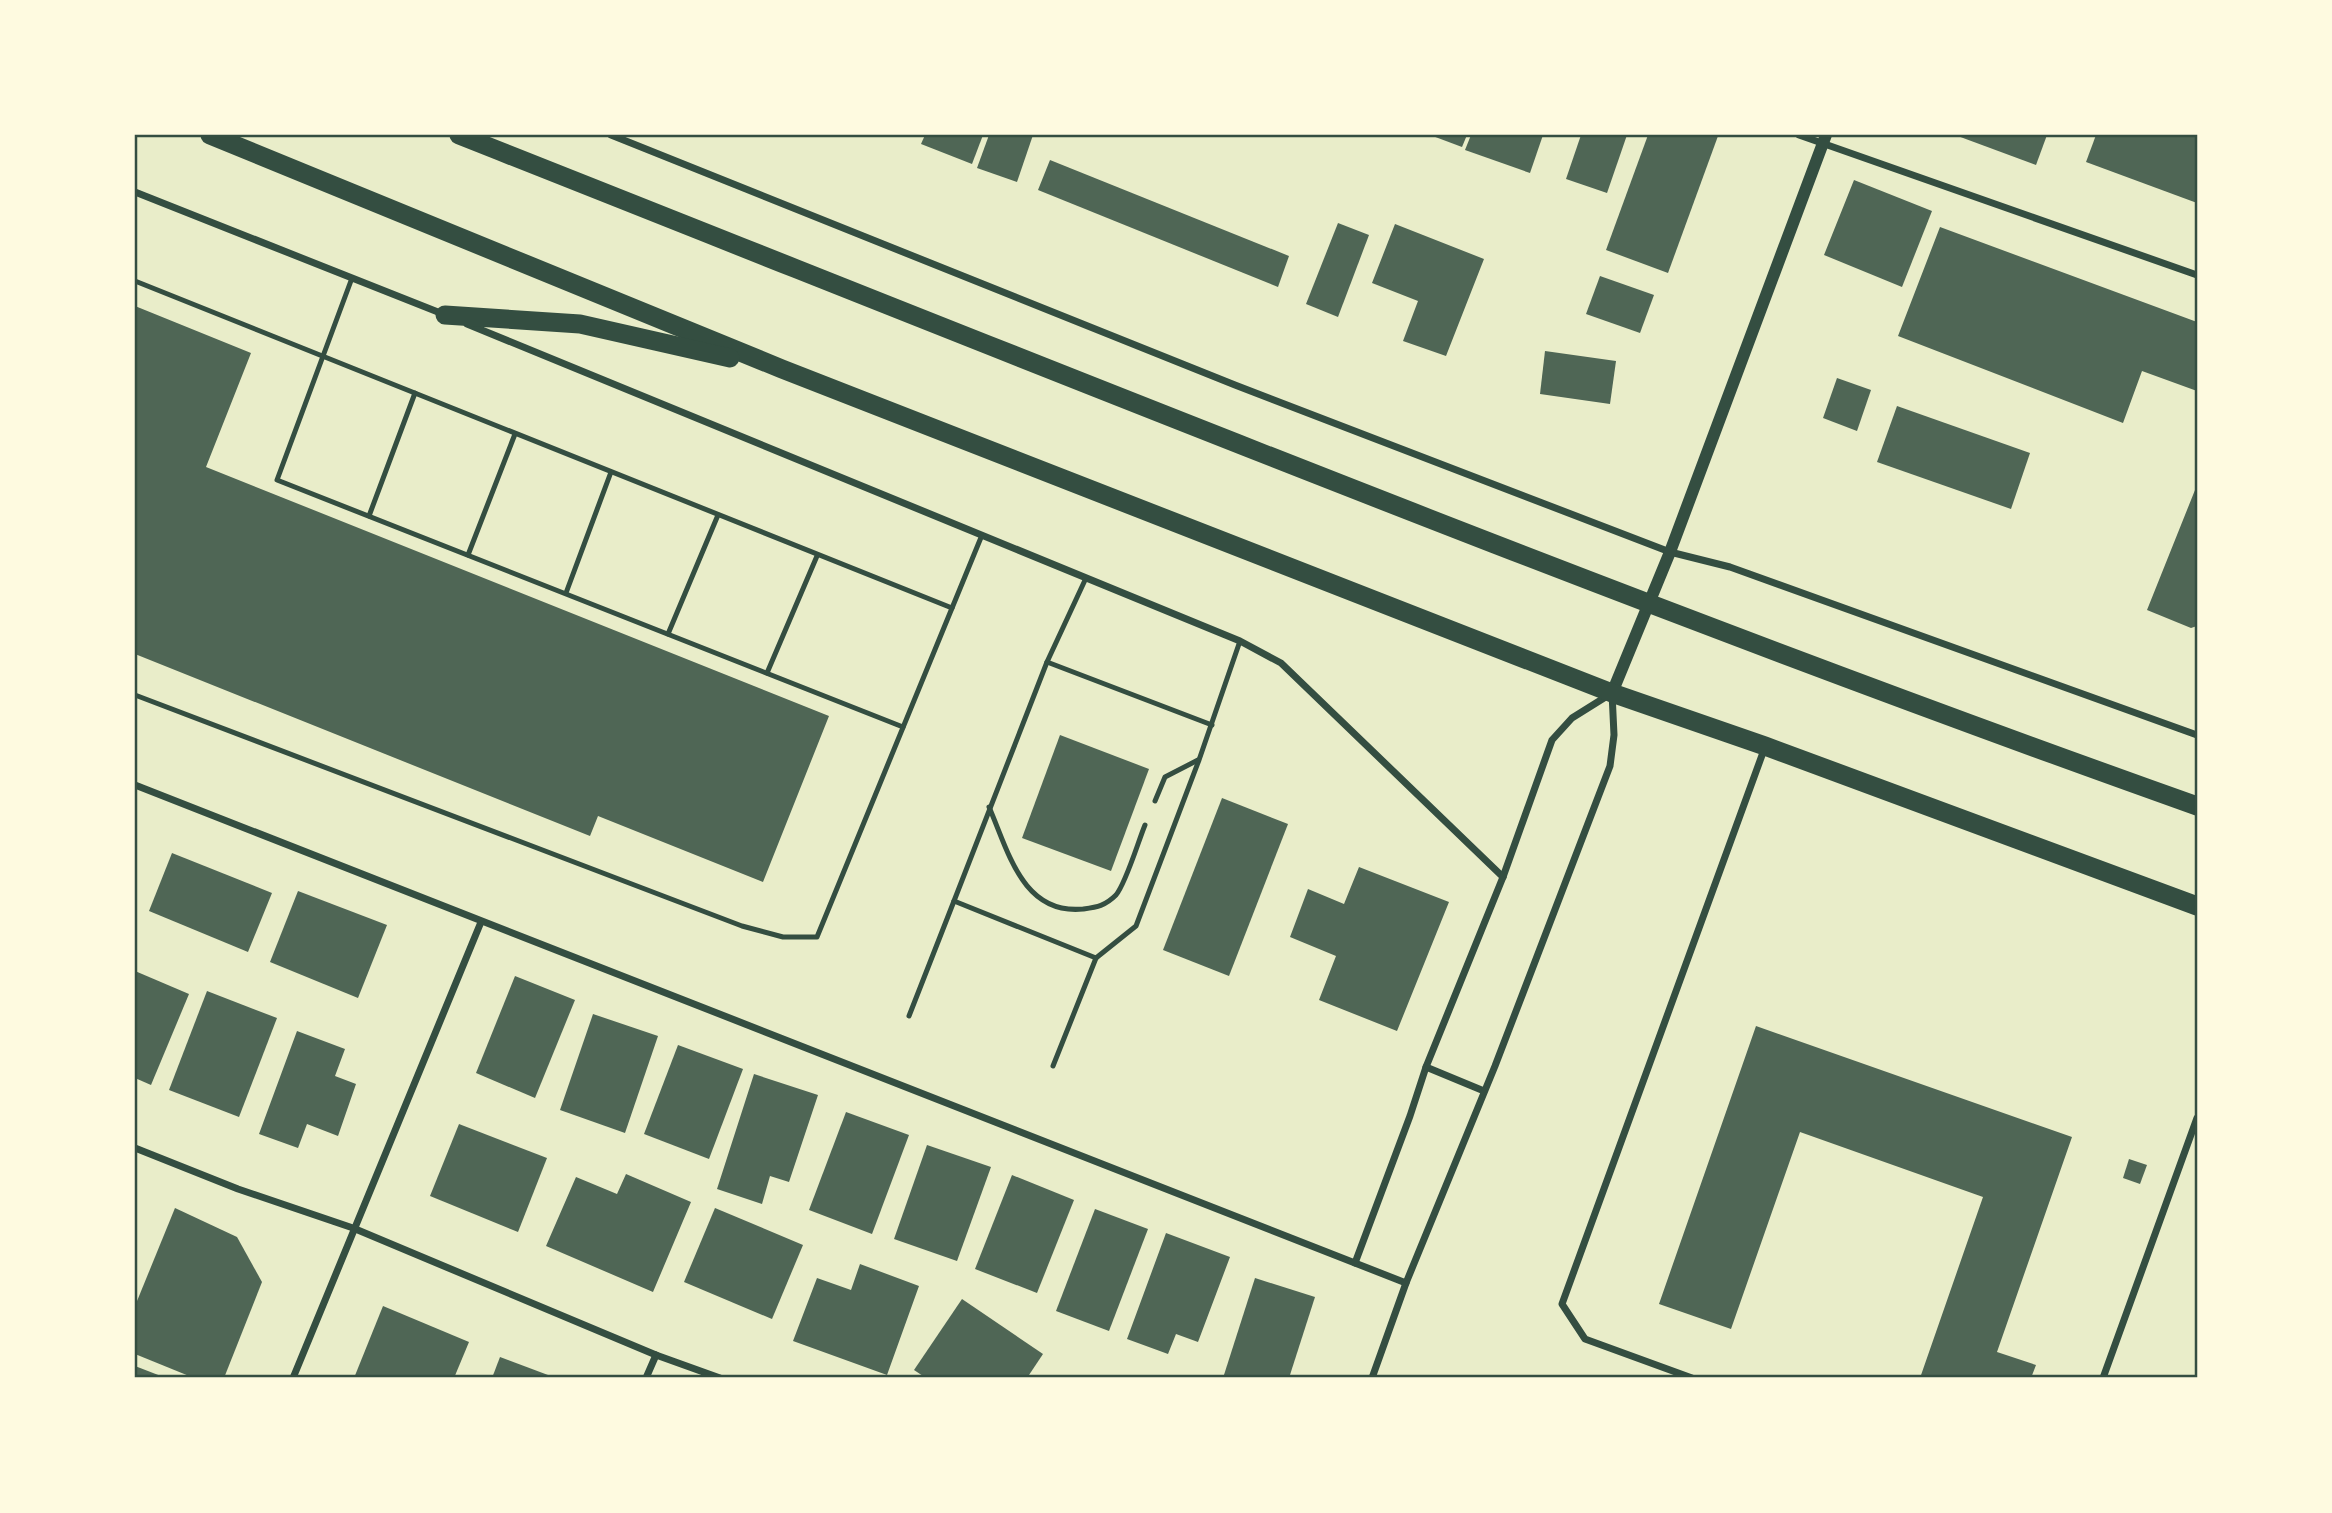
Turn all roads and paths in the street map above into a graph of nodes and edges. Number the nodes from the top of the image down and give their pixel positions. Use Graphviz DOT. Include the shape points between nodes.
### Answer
graph roads {
  1 [pos="210,135"];
  2 [pos="459,135"];
  3 [pos="611,135"];
  4 [pos="1800,135"];
  5 [pos="1824,139"];
  6 [pos="135,192"];
  7 [pos="2197,275"];
  8 [pos="352,278"];
  9 [pos="135,281"];
  10 [pos="445,315"];
  11 [pos="322,356"];
  12 [pos="782,369"];
  13 [pos="415,393"];
  14 [pos="515,434"];
  15 [pos="611,472"];
  16 [pos="718,514"];
  17 [pos="369,516"];
  18 [pos="982,535"];
  19 [pos="1670,552"];
  20 [pos="468,555"];
  21 [pos="817,556"];
  22 [pos="1086,578"];
  23 [pos="566,593"];
  24 [pos="1648,603"];
  25 [pos="952,608"];
  26 [pos="668,634"];
  27 [pos="1240,641"];
  28 [pos="1047,662"];
  29 [pos="767,673"];
  30 [pos="1612,693"];
  31 [pos="135,695"];
  32 [pos="1212,725"];
  33 [pos="903,727"];
  34 [pos="2197,735"];
  35 [pos="1765,746"];
  36 [pos="1199,760"];
  37 [pos="135,785"];
  38 [pos="1154,801"];
  39 [pos="2197,806"];
  40 [pos="989,807"];
  41 [pos="1145,825"];
  42 [pos="1503,877"];
  43 [pos="954,901"];
  44 [pos="2197,906"];
  45 [pos="481,922"];
  46 [pos="1096,958"];
  47 [pos="908,1016"];
  48 [pos="1053,1066"];
  49 [pos="1426,1067"];
  50 [pos="1484,1091"];
  51 [pos="2197,1118"];
  52 [pos="135,1148"];
  53 [pos="353,1227"];
  54 [pos="1355,1263"];
  55 [pos="1406,1283"];
  56 [pos="656,1355"];
  57 [pos="293,1378"];
  58 [pos="646,1378"];
  59 [pos="720,1378"];
  60 [pos="1372,1378"];
  61 [pos="1692,1378"];
  62 [pos="2103,1378"];
  1 -- 12 [label="highway"];
  2 -- 24 [label="highway"];
  3 -- 19 [label="street" via="1234,385"];
  4 -- 5 [label="street"];
  5 -- 7 [label="street"];
  5 -- 19 [label="street"];
  6 -- 8 [label="street"];
  8 -- 10 [label="street"];
  8 -- 11 [label="lane"];
  9 -- 11 [label="lane"];
  10 -- 12 [label="highway" via="580,324"];
  10 -- 18 [label="street"];
  11 -- 13 [label="lane"];
  11 -- 17 [label="lane" via="277,480"];
  12 -- 30 [label="highway"];
  13 -- 14 [label="lane"];
  13 -- 17 [label="lane"];
  14 -- 15 [label="lane"];
  14 -- 20 [label="lane"];
  15 -- 16 [label="lane"];
  15 -- 23 [label="lane"];
  16 -- 21 [label="lane"];
  16 -- 26 [label="lane"];
  17 -- 20 [label="lane"];
  18 -- 22 [label="street"];
  18 -- 25 [label="lane"];
  19 -- 24 [label="street"];
  19 -- 34 [label="street" via="1730,567"];
  20 -- 23 [label="lane"];
  21 -- 25 [label="lane"];
  21 -- 29 [label="lane"];
  22 -- 27 [label="street"];
  22 -- 28 [label="lane"];
  23 -- 26 [label="lane"];
  24 -- 30 [label="street"];
  24 -- 39 [label="highway"];
  25 -- 33 [label="lane"];
  26 -- 29 [label="lane"];
  27 -- 32 [label="lane"];
  27 -- 42 [label="street" via="1280,663"];
  28 -- 32 [label="lane"];
  28 -- 40 [label="lane"];
  29 -- 33 [label="lane"];
  30 -- 35 [label="highway"];
  30 -- 42 [label="street" via="1572,718 1552,740"];
  30 -- 50 [label="street" via="1610,766"];
  31 -- 33 [label="lane" via="742,926 783,937 817,937"];
  32 -- 36 [label="lane"];
  35 -- 44 [label="highway"];
  35 -- 61 [label="street" via="1562,1304 1585,1339"];
  36 -- 38 [label="lane" via="1165,777"];
  36 -- 46 [label="lane" via="1136,926"];
  37 -- 45 [label="street"];
  40 -- 41 [label="lane" via="1013,867 1029,891 1048,903 1074,909 1102,907 1118,893"];
  40 -- 43 [label="lane"];
  42 -- 49 [label="street"];
  43 -- 46 [label="lane"];
  43 -- 47 [label="lane"];
  45 -- 53 [label="street"];
  45 -- 54 [label="street"];
  46 -- 48 [label="lane"];
  49 -- 50 [label="street"];
  49 -- 54 [label="street"];
  50 -- 55 [label="street"];
  51 -- 62 [label="street"];
  52 -- 53 [label="street"];
  53 -- 56 [label="street"];
  53 -- 57 [label="street"];
  54 -- 55 [label="street"];
  55 -- 60 [label="street"];
  56 -- 58 [label="street"];
  56 -- 59 [label="street"];
}
